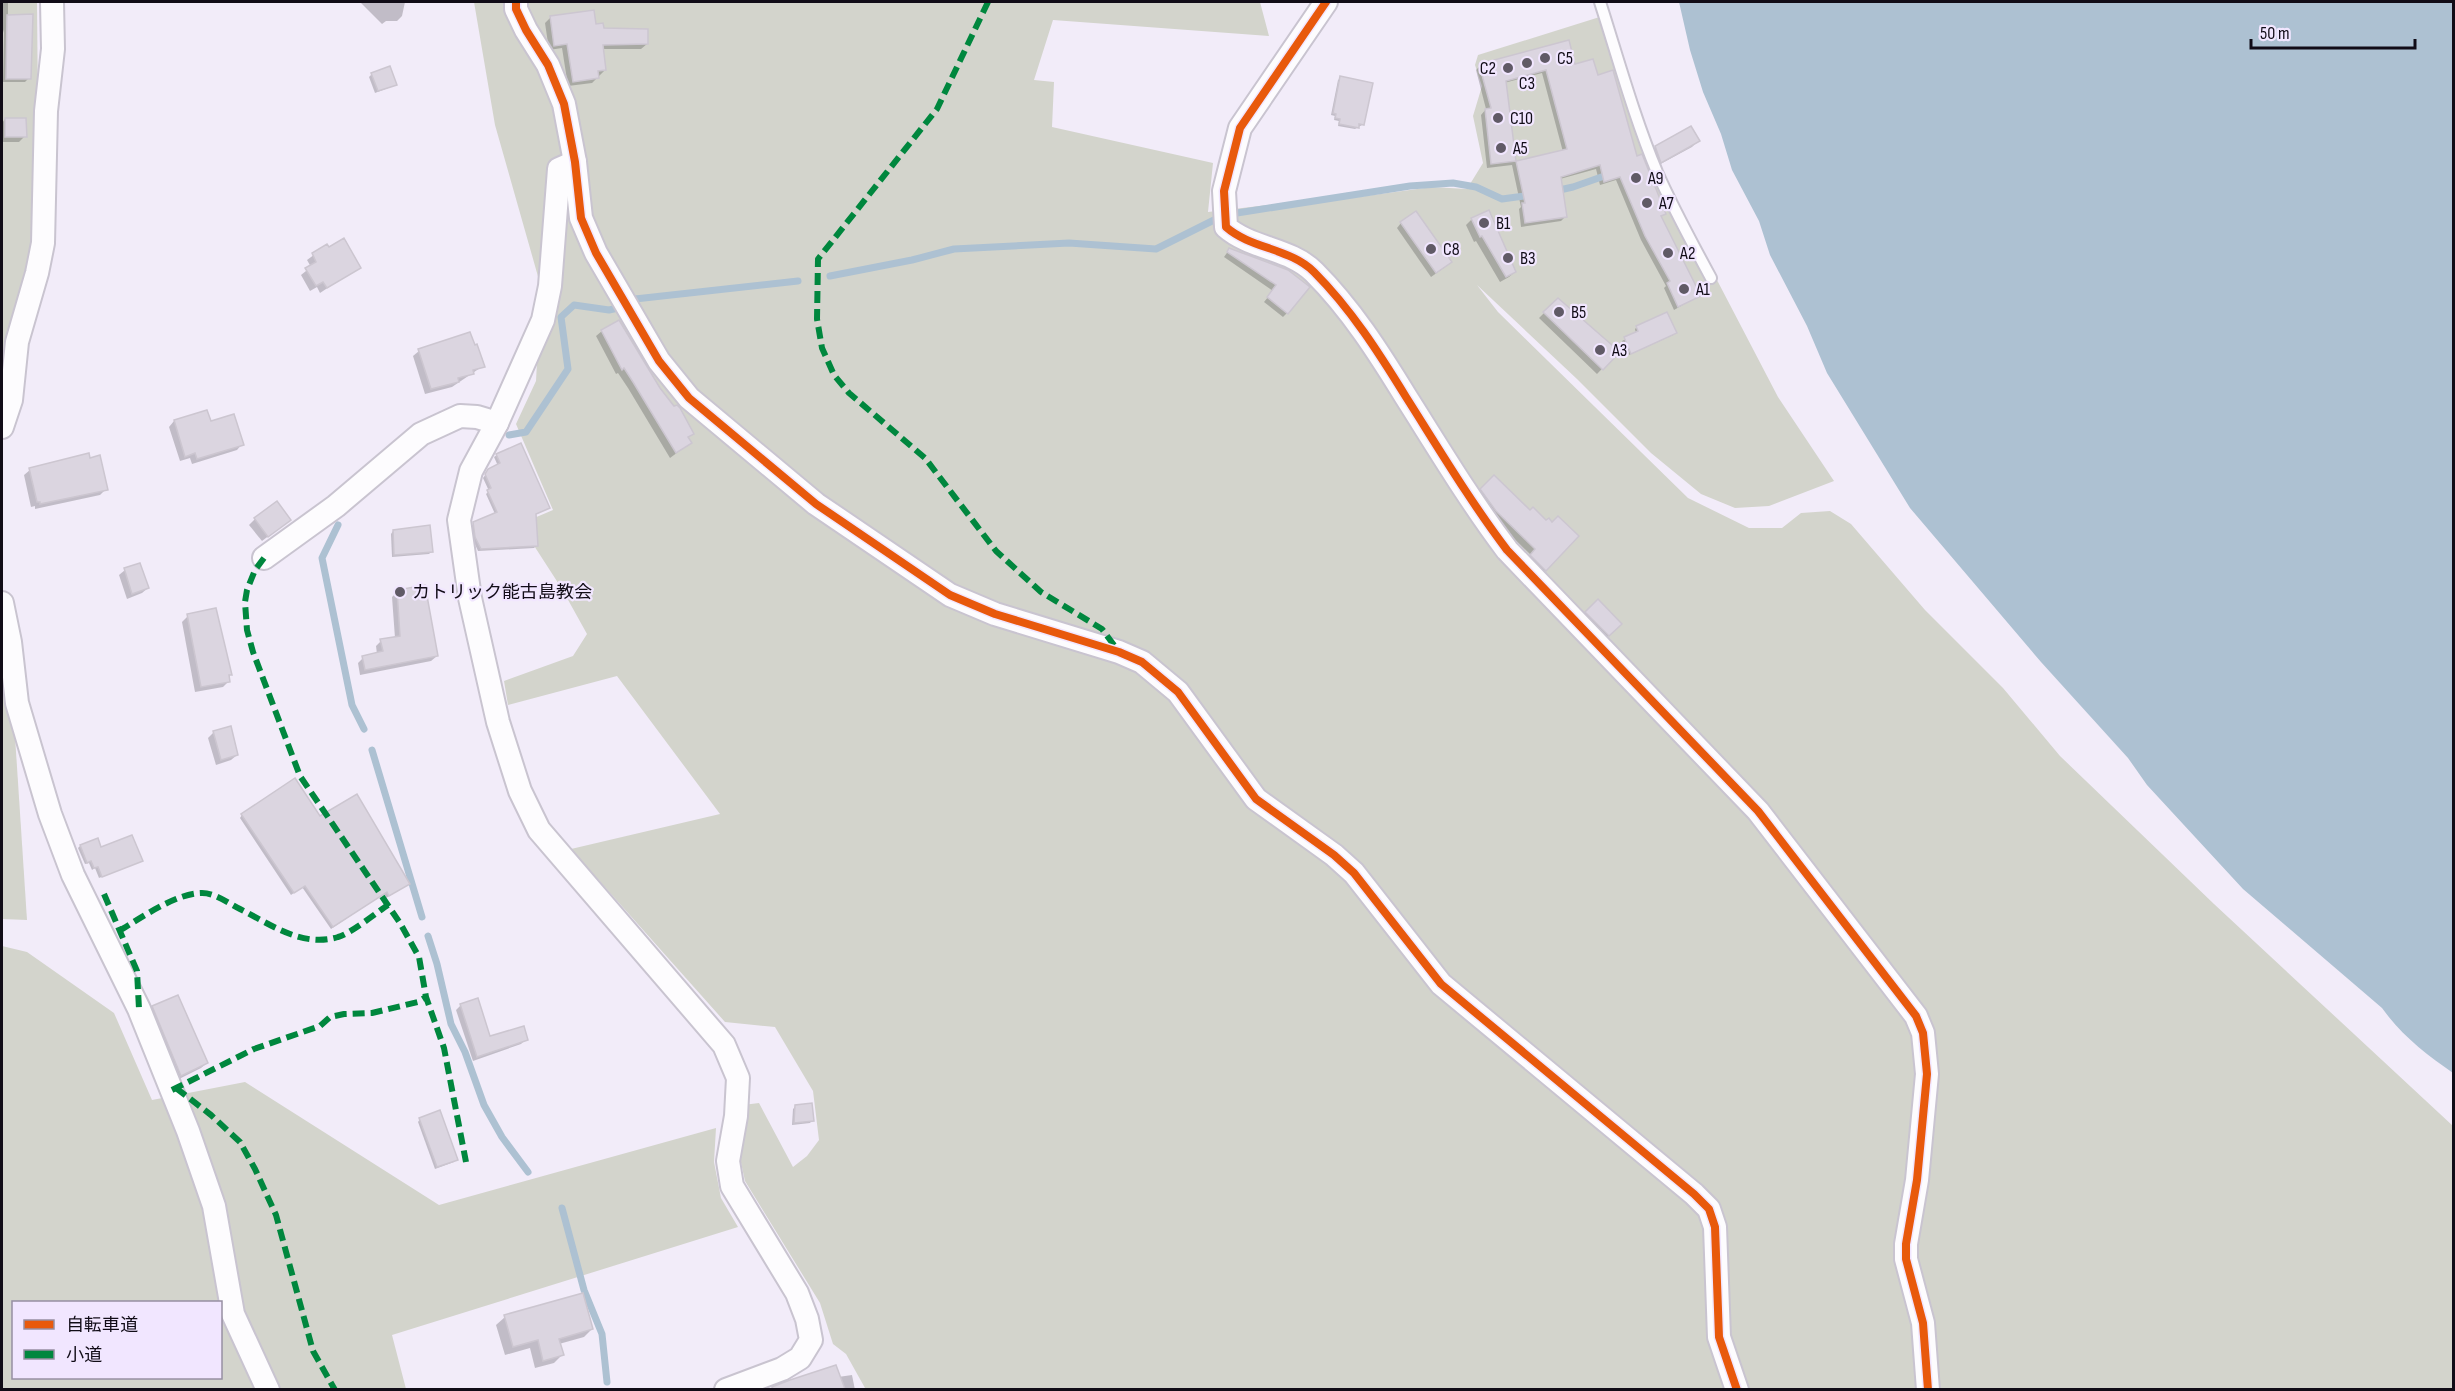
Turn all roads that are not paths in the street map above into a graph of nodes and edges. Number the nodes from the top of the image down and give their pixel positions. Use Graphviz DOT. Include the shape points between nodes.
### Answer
graph roads {
  1 [pos="52,2"];
  2 [pos="516,2"];
  3 [pos="1326,2"];
  4 [pos="1600,2"];
  5 [pos="575,162"];
  6 [pos="1711,278"];
  7 [pos="497,423"];
  8 [pos="2,428"];
  9 [pos="264,558"];
  10 [pos="2,603"];
  11 [pos="268,1389"];
  12 [pos="726,1389"];
  13 [pos="1737,1389"];
  14 [pos="1929,1389"];
  1 -- 8 [label="street" via="43,243 17,342 11,400"];
  2 -- 5 [label="street" via="564,104"];
  3 -- 14 [label="street" via="1240,128 1224,191 1226,227 1236,236 1285,254 1312,269 1332,290 1379,354 1507,550 1758,811 1916,1016 1923,1033 1927,1074 1906,1259 1923,1323"];
  4 -- 6 [label="lane" via="1657,171"];
  5 -- 7 [label="street" via="559,169 550,286 543,320"];
  5 -- 13 [label="street" via="581,218 596,253 659,361 689,398 816,504 950,595 995,614 1142,662 1178,692 1256,800 1354,873 1441,984 1709,1209 1715,1227 1719,1336"];
  7 -- 9 [label="street" via="460,416 422,434 336,506"];
  7 -- 12 [label="street" via="471,471 459,528 470,598 498,722 520,791 538,830 724,1045 738,1078 728,1161 732,1186 797,1293 807,1319 811,1340 800,1358 782,1369"];
  10 -- 11 [label="street" via="17,703 50,814 73,875 139,1009 188,1131 214,1206 233,1314"];
}
